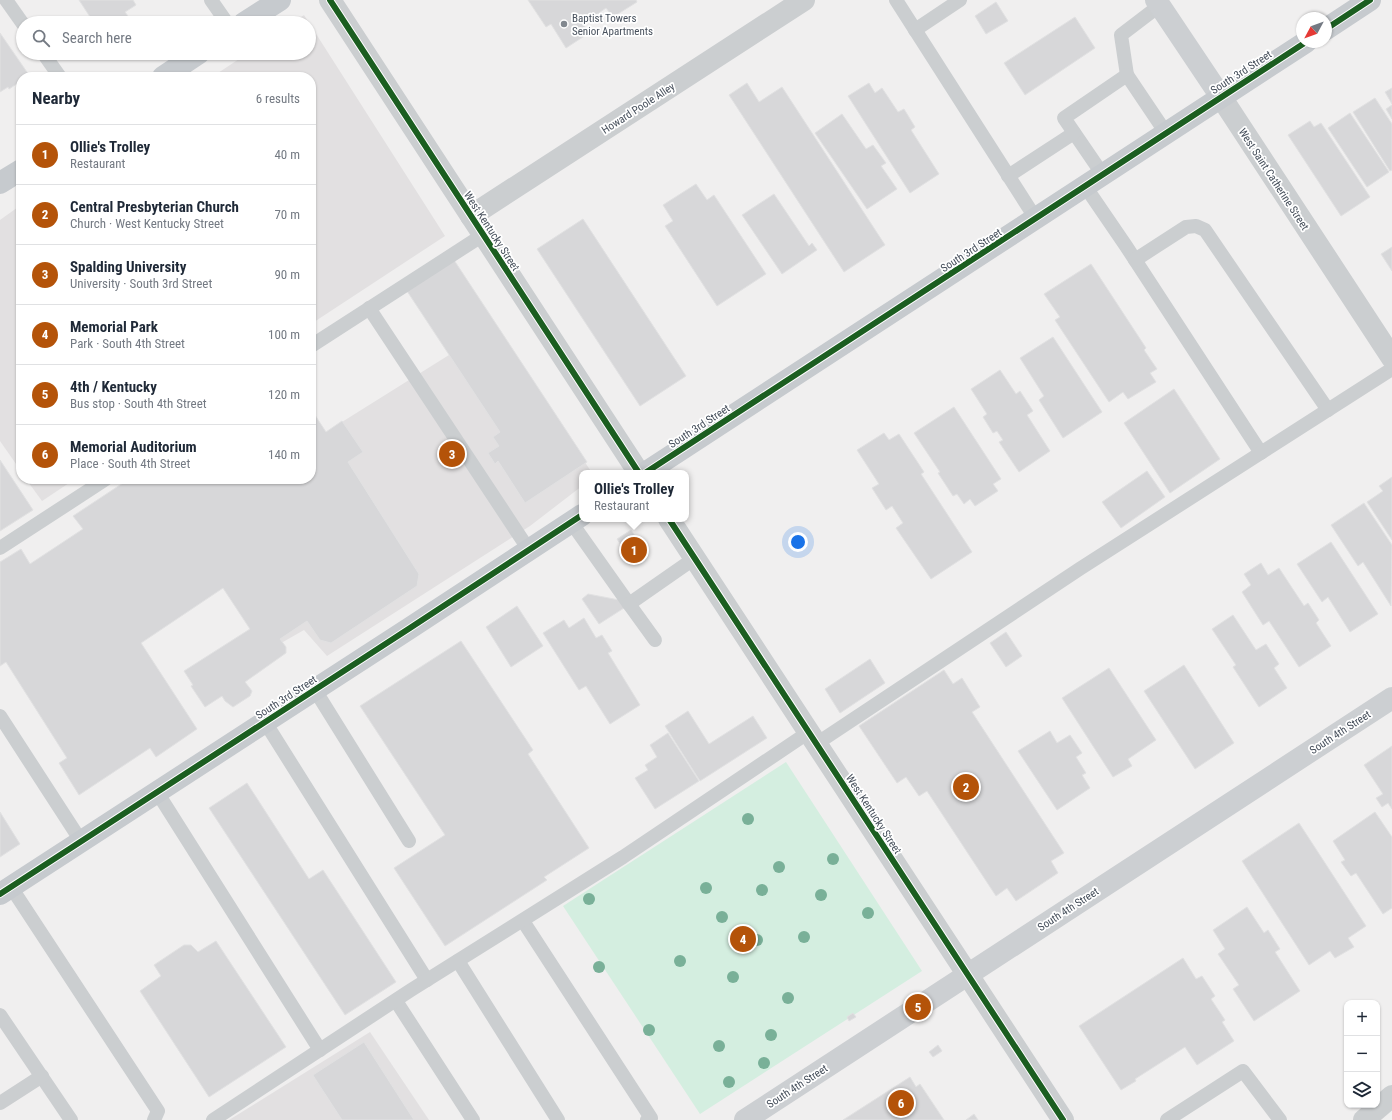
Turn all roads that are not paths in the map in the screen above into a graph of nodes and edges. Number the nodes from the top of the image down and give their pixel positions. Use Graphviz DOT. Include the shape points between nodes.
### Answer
graph roads {
  1 [pos="6,0"];
  2 [pos="211,0"];
  3 [pos="280,0"];
  4 [pos="330,0"];
  5 [pos="804,0"];
  6 [pos="896,0"];
  7 [pos="960,0"];
  8 [pos="1370,0"];
  9 [pos="1158,3"];
  10 [pos="17,16"];
  11 [pos="222,16"];
  12 [pos="255,16"];
  13 [pos="1332,25"];
  14 [pos="915,30"];
  15 [pos="1297,48"];
  16 [pos="49,60"];
  17 [pos="188,60"];
  18 [pos="57,72"];
  19 [pos="170,72"];
  20 [pos="1127,75"];
  21 [pos="1221,98"];
  22 [pos="1074,133"];
  23 [pos="1166,133"];
  24 [pos="16,173"];
  25 [pos="1008,176"];
  26 [pos="1094,180"];
  27 [pos="0,183"];
  28 [pos="471,216"];
  29 [pos="1036,219"];
  30 [pos="483,235"];
  31 [pos="1135,260"];
  32 [pos="369,308"];
  33 [pos="316,343"];
  34 [pos="1392,358"];
  35 [pos="1392,369"];
  36 [pos="1328,410"];
  37 [pos="1261,453"];
  38 [pos="637,470"];
  39 [pos="650,470"];
  40 [pos="98,484"];
  41 [pos="577,518"];
  42 [pos="579,522"];
  43 [pos="671,522"];
  44 [pos="0,548"];
  45 [pos="529,550"];
  46 [pos="695,558"];
  47 [pos="629,604"];
  48 [pos="656,640"];
  49 [pos="315,690"];
  50 [pos="1392,698"];
  51 [pos="0,716"];
  52 [pos="266,722"];
  53 [pos="812,738"];
  54 [pos="157,792"];
  55 [pos="81,841"];
  56 [pos="409,841"];
  57 [pos="6,891"];
  58 [pos="523,920"];
  59 [pos="458,961"];
  60 [pos="967,975"];
  61 [pos="427,980"];
  62 [pos="396,1001"];
  63 [pos="0,1014"];
  64 [pos="320,1050"];
  65 [pos="42,1076"];
  66 [pos="1392,1096"];
  67 [pos="0,1103"];
  68 [pos="71,1120"];
  69 [pos="154,1120"];
  70 [pos="213,1120"];
  71 [pos="473,1120"];
  72 [pos="558,1120"];
  73 [pos="647,1120"];
  74 [pos="745,1120"];
  75 [pos="1063,1120"];
  76 [pos="1167,1120"];
  77 [pos="1280,1120"];
  78 [pos="1365,1120"];
  1 -- 10 [label="lane"];
  2 -- 11 [label="lane"];
  3 -- 12 [label="main road"];
  4 -- 28 [label="street, West Kentucky Street"];
  5 -- 28 [label="street, Howard Poole Alley"];
  6 -- 14 [label="lane"];
  7 -- 14 [label="lane"];
  8 -- 13 [label="main road"];
  9 -- 20 [label="lane" via="1121,35"];
  9 -- 21 [label="main road, West Saint Catherine Street"];
  14 -- 25 [label="lane"];
  15 -- 21 [label="main road, South 3rd Street"];
  16 -- 18 [label="lane"];
  17 -- 19 [label="main road"];
  20 -- 22 [label="lane" via="1064,118"];
  20 -- 23 [label="lane"];
  21 -- 23 [label="main road, South 3rd Street"];
  21 -- 34 [label="street, West Saint Catherine Street"];
  22 -- 25 [label="lane"];
  22 -- 26 [label="lane"];
  23 -- 26 [label="main road, South 3rd Street"];
  24 -- 27 [label="main road"];
  25 -- 29 [label="lane"];
  26 -- 29 [label="main road, South 3rd Street"];
  26 -- 31 [label="lane"];
  28 -- 30 [label="street, West Kentucky Street"];
  29 -- 39 [label="main road, South 3rd Street"];
  30 -- 32 [label="lane"];
  30 -- 38 [label="street, West Kentucky Street"];
  31 -- 36 [label="lane" via="1186,227 1196,226 1205,230"];
  31 -- 37 [label="lane"];
  32 -- 33 [label="lane"];
  32 -- 45 [label="lane"];
  35 -- 36 [label="lane"];
  36 -- 37 [label="lane"];
  37 -- 53 [label="lane"];
  40 -- 44 [label="lane"];
  41 -- 45 [label="main road, South 3rd Street"];
  42 -- 47 [label="lane"];
  43 -- 46 [label="street, West Kentucky Street"];
  45 -- 49 [label="main road, South 3rd Street"];
  46 -- 47 [label="lane"];
  46 -- 53 [label="street, West Kentucky Street"];
  47 -- 48 [label="lane"];
  49 -- 52 [label="main road, South 3rd Street"];
  49 -- 56 [label="lane"];
  50 -- 60 [label="main road, South 4th Street"];
  51 -- 55 [label="lane"];
  52 -- 54 [label="main road, South 3rd Street"];
  52 -- 61 [label="lane"];
  53 -- 58 [label="lane"];
  53 -- 60 [label="street, West Kentucky Street"];
  54 -- 55 [label="main road, South 3rd Street"];
  54 -- 64 [label="lane"];
  55 -- 57 [label="main road, South 3rd Street"];
  57 -- 69 [label="lane" via="158,1111"];
  58 -- 59 [label="lane"];
  58 -- 73 [label="lane" via="651,1118"];
  59 -- 61 [label="lane"];
  59 -- 72 [label="lane"];
  60 -- 74 [label="main road, South 4th Street"];
  60 -- 75 [label="street, West Kentucky Street"];
  61 -- 62 [label="lane"];
  62 -- 64 [label="lane"];
  62 -- 71 [label="lane"];
  63 -- 65 [label="lane"];
  64 -- 70 [label="lane"];
  65 -- 67 [label="lane"];
  65 -- 68 [label="lane"];
  66 -- 78 [label="street"];
  76 -- 77 [label="lane" via="1243,1071"];
}
